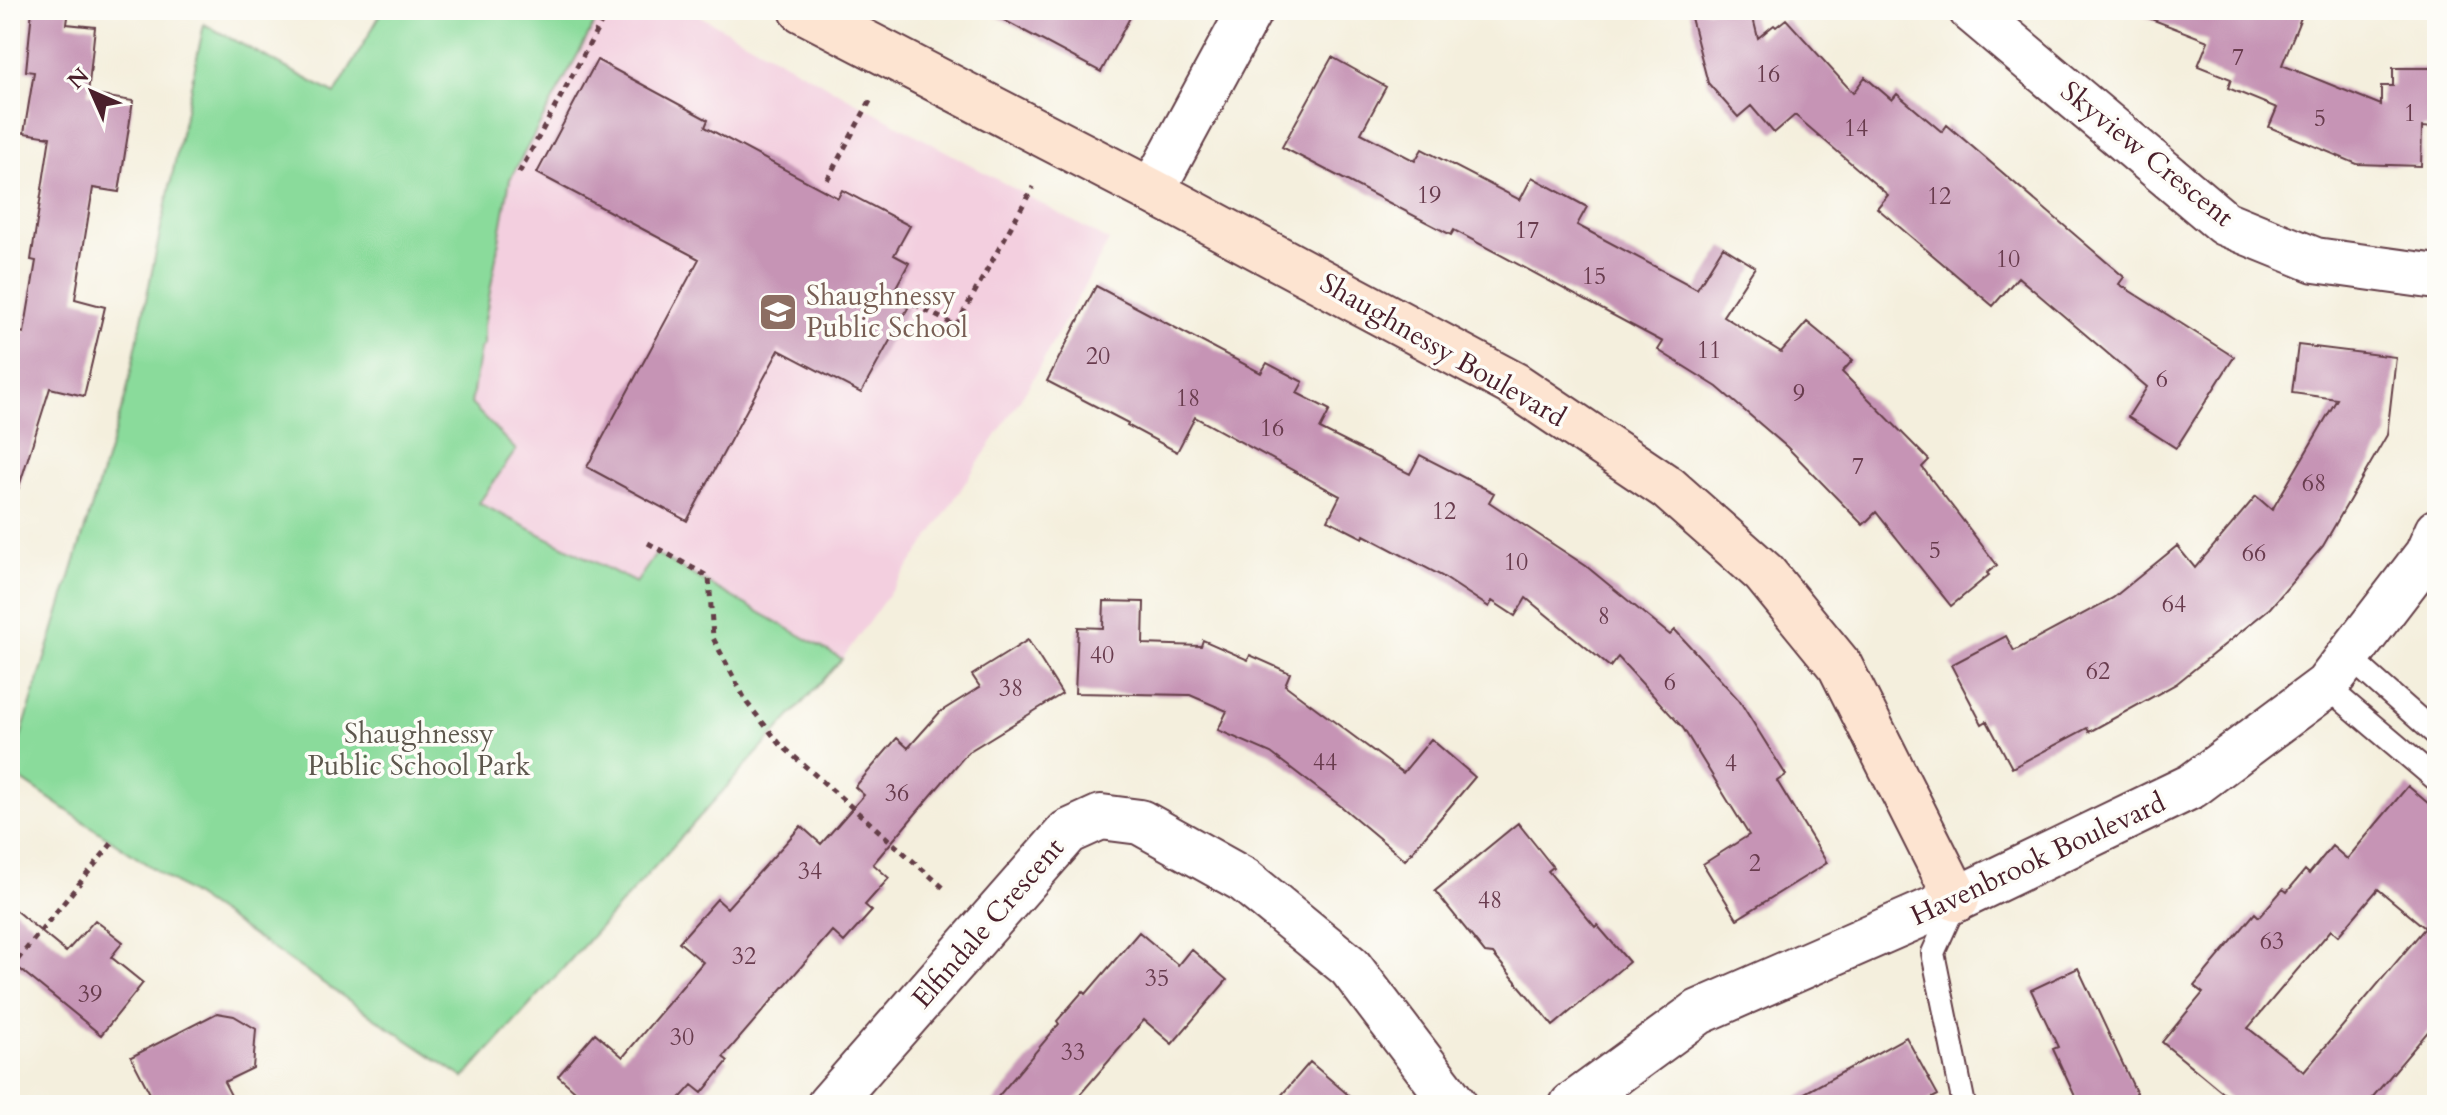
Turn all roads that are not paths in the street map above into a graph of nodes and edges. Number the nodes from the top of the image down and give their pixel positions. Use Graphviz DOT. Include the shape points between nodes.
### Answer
graph roads {
  1 [pos="802,10"];
  2 [pos="1250,10"];
  3 [pos="1971,10"];
  4 [pos="1152,191"];
  5 [pos="2437,277"];
  6 [pos="2437,531"];
  7 [pos="2338,672"];
  8 [pos="2437,735"];
  9 [pos="2437,780"];
  10 [pos="1957,899"];
  11 [pos="829,1105"];
  12 [pos="1455,1105"];
  13 [pos="1572,1105"];
  14 [pos="1964,1105"];
  1 -- 4 [label="street, Shaughnessy Boulevard"];
  2 -- 4 [label="street"];
  3 -- 5 [label="street, Skyview Crescent" via="2224,223 2315,260"];
  4 -- 10 [label="street, Shaughnessy Boulevard" via="1515,385 1668,488 1722,535 1764,573 1840,666"];
  6 -- 7 [label="street, Havenbrook Boulevard" via="2427,554"];
  7 -- 8 [label="lane"];
  7 -- 9 [label="lane"];
  7 -- 10 [label="street, Havenbrook Boulevard" via="2192,786"];
  10 -- 13 [label="street, Havenbrook Boulevard" via="1699,1012"];
  10 -- 14 [label="lane" via="1933,953"];
  11 -- 12 [label="street, Elfindale Crescent" via="1068,832 1101,817 1140,822 1244,880 1350,967"];
}
